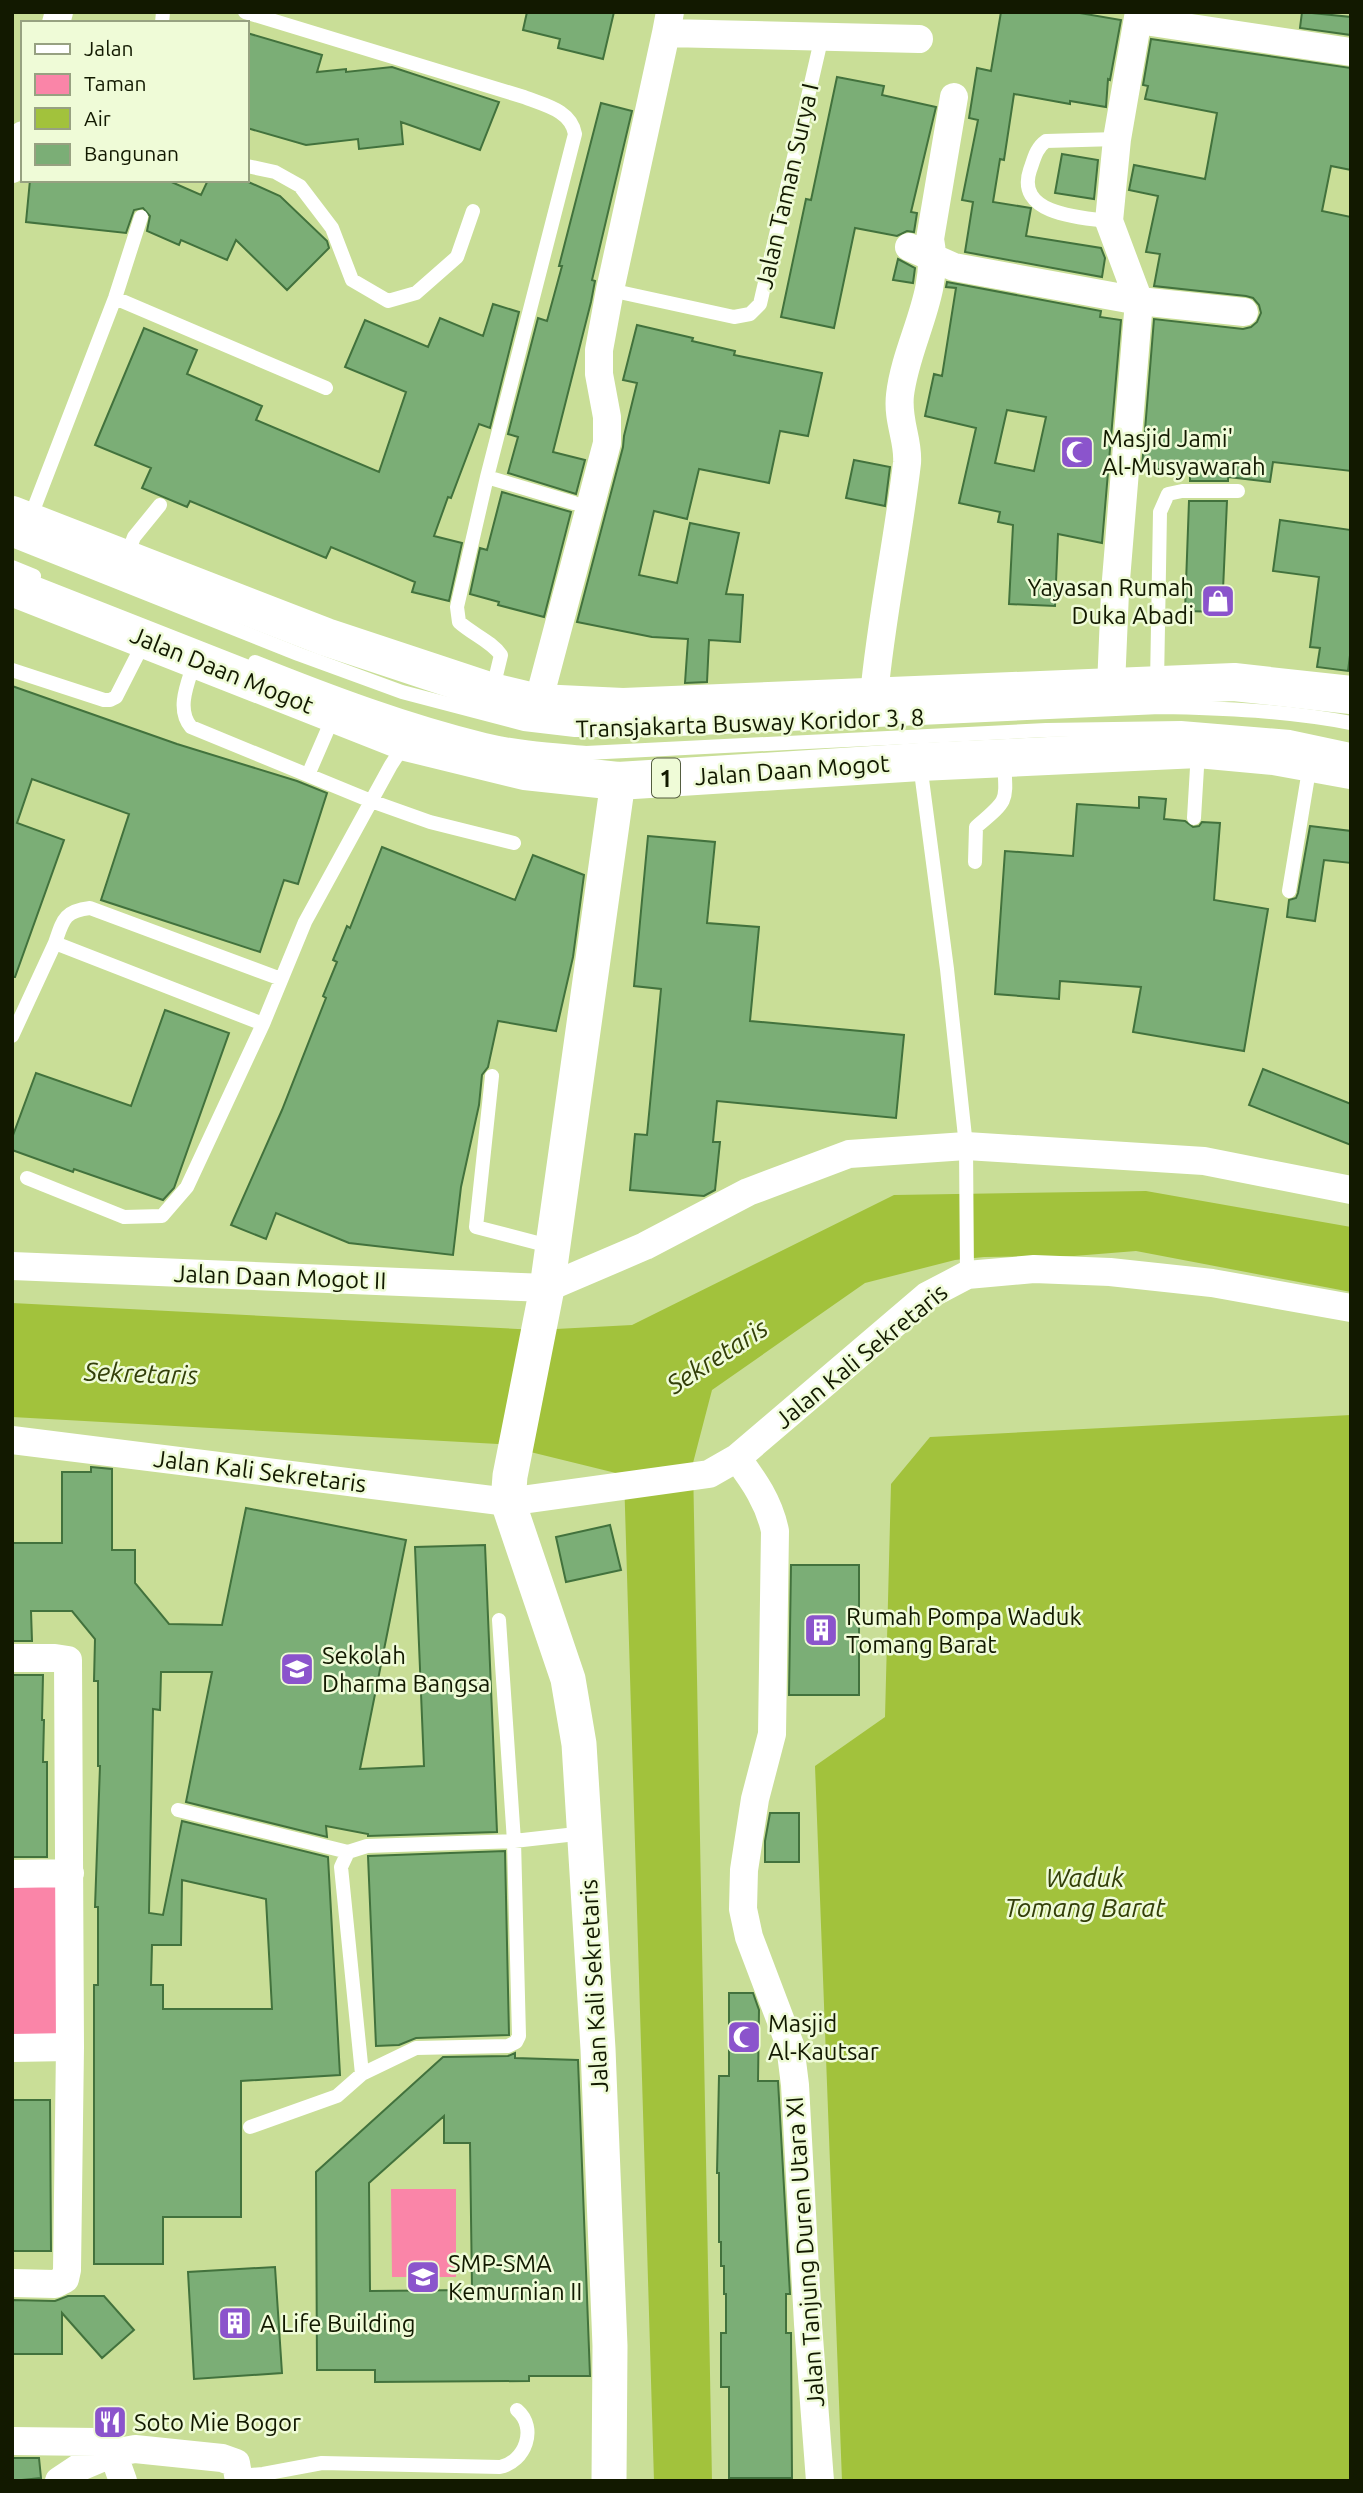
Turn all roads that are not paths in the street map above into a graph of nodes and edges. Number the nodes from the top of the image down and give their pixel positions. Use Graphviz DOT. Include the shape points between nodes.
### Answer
graph roads {
  1 [pos="245,12"];
  2 [pos="1139,16"];
  3 [pos="668,22"];
  4 [pos="822,36"];
  5 [pos="919,39"];
  6 [pos="1351,52"];
  7 [pos="954,97"];
  8 [pos="1117,139"];
  9 [pos="21,141"];
  10 [pos="248,166"];
  11 [pos="12,169"];
  12 [pos="473,211"];
  13 [pos="141,217"];
  14 [pos="1109,221"];
  15 [pos="909,247"];
  16 [pos="934,259"];
  17 [pos="610,290"];
  18 [pos="116,298"];
  19 [pos="1139,301"];
  20 [pos="1244,312"];
  21 [pos="326,388"];
  22 [pos="487,477"];
  23 [pos="1238,491"];
  24 [pos="574,503"];
  25 [pos="160,505"];
  26 [pos="18,526"];
  27 [pos="126,560"];
  28 [pos="12,567"];
  29 [pos="50,582"];
  30 [pos="12,587"];
  31 [pos="145,640"];
  32 [pos="237,655"];
  33 [pos="195,660"];
  34 [pos="12,670"];
  35 [pos="1157,685"];
  36 [pos="1111,686"];
  37 [pos="492,692"];
  38 [pos="1351,695"];
  39 [pos="874,696"];
  40 [pos="538,703"];
  41 [pos="334,715"];
  42 [pos="1351,723"];
  43 [pos="406,742"];
  44 [pos="1198,749"];
  45 [pos="1351,750"];
  46 [pos="1004,758"];
  47 [pos="920,762"];
  48 [pos="1310,762"];
  49 [pos="1351,770"];
  50 [pos="308,775"];
  51 [pos="618,782"];
  52 [pos="371,801"];
  53 [pos="1194,818"];
  54 [pos="514,843"];
  55 [pos="975,862"];
  56 [pos="1289,891"];
  57 [pos="55,943"];
  58 [pos="281,979"];
  59 [pos="263,1024"];
  60 [pos="12,1036"];
  61 [pos="492,1076"];
  62 [pos="966,1146"];
  63 [pos="27,1178"];
  64 [pos="1351,1190"];
  65 [pos="553,1247"];
  66 [pos="12,1266"];
  67 [pos="967,1272"];
  68 [pos="545,1299"];
  69 [pos="1351,1308"];
  70 [pos="12,1440"];
  71 [pos="737,1458"];
  72 [pos="509,1489"];
  73 [pos="499,1620"];
  74 [pos="12,1658"];
  75 [pos="178,1810"];
  76 [pos="585,1833"];
  77 [pos="514,1841"];
  78 [pos="348,1852"];
  79 [pos="71,1873"];
  80 [pos="12,1874"];
  81 [pos="70,2047"];
  82 [pos="12,2048"];
  83 [pos="362,2074"];
  84 [pos="250,2127"];
  85 [pos="12,2283"];
  86 [pos="517,2410"];
  87 [pos="12,2441"];
  88 [pos="113,2453"];
  89 [pos="239,2478"];
  90 [pos="59,2481"];
  91 [pos="123,2481"];
  92 [pos="609,2481"];
  93 [pos="820,2481"];
  1 -- 22 [label="lane" via="524,96 567,115 573,124 575,134"];
  2 -- 6 [label="street"];
  2 -- 8 [label="street"];
  3 -- 4 [label="street"];
  3 -- 17 [label="street"];
  4 -- 5 [label="street"];
  4 -- 17 [label="lane, Jalan Taman Surya I" via="760,304 750,314 734,317"];
  7 -- 16 [label="street" via="930,239"];
  8 -- 14 [label="street"];
  8 -- 14 [label="lane" via="1046,141 1036,152 1028,176 1030,196 1036,203"];
  9 -- 11 [label="street"];
  10 -- 12 [label="lane" via="275,172 300,186 332,228 352,280 388,301 416,293 457,257"];
  13 -- 18 [label="lane"];
  14 -- 19 [label="street"];
  15 -- 16 [label="street"];
  16 -- 19 [label="street" via="954,267"];
  16 -- 39 [label="street" via="900,393 907,459"];
  17 -- 40 [label="street" via="599,350 607,443"];
  18 -- 21 [label="lane"];
  18 -- 26 [label="lane"];
  19 -- 20 [label="street"];
  19 -- 36 [label="street"];
  22 -- 24 [label="lane"];
  22 -- 37 [label="lane" via="457,607 459,622 501,655"];
  23 -- 35 [label="lane" via="1168,494 1160,512"];
  25 -- 27 [label="lane" via="134,537"];
  26 -- 27 [label="highway"];
  26 -- 42 [label="lane, Transjakarta Busway Koridor 3, 8" via="298,654 402,692 524,724 575,730 657,730 1160,707 1302,714"];
  27 -- 37 [label="highway" via="326,637"];
  28 -- 29 [label="lane"];
  30 -- 31 [label="highway, Jalan Daan Mogot / 1"];
  31 -- 33 [label="highway, Jalan Daan Mogot / 1"];
  31 -- 34 [label="lane" via="116,697 110,700"];
  32 -- 45 [label="lane, Transjakarta Busway Koridor 3, 8" via="415,721 487,740 586,753 1046,730 1181,728 1290,737"];
  33 -- 41 [label="highway, Jalan Daan Mogot / 1"];
  33 -- 50 [label="lane" via="183,705 191,727"];
  35 -- 36 [label="highway"];
  35 -- 38 [label="highway" via="1234,682"];
  36 -- 39 [label="highway"];
  37 -- 40 [label="highway"];
  39 -- 40 [label="highway" via="623,707"];
  41 -- 43 [label="highway, Jalan Daan Mogot / 1"];
  41 -- 50 [label="lane"];
  43 -- 51 [label="highway, Jalan Daan Mogot / 1" via="525,771"];
  43 -- 52 [label="lane"];
  44 -- 46 [label="highway, Jalan Daan Mogot / 1"];
  44 -- 48 [label="highway, Jalan Daan Mogot / 1"];
  44 -- 53 [label="lane"];
  46 -- 47 [label="highway, Jalan Daan Mogot / 1"];
  46 -- 55 [label="lane" via="1006,797 976,827"];
  47 -- 51 [label="highway, Jalan Daan Mogot / 1"];
  47 -- 62 [label="lane"];
  48 -- 49 [label="highway, Jalan Daan Mogot / 1"];
  48 -- 56 [label="lane"];
  50 -- 52 [label="lane"];
  51 -- 65 [label="street"];
  52 -- 54 [label="lane"];
  52 -- 58 [label="lane" via="305,922"];
  57 -- 58 [label="lane" via="64,918 75,909 90,908"];
  57 -- 59 [label="lane"];
  57 -- 60 [label="lane"];
  58 -- 59 [label="lane"];
  59 -- 63 [label="lane" via="187,1187 162,1216 124,1217"];
  61 -- 65 [label="lane" via="476,1227"];
  62 -- 64 [label="street" via="1204,1161"];
  62 -- 67 [label="lane"];
  62 -- 68 [label="street" via="849,1154 748,1192"];
  65 -- 68 [label="street"];
  66 -- 68 [label="street, Jalan Daan Mogot II"];
  67 -- 69 [label="street, Jalan Kali Sekretaris" via="1110,1272 1212,1283"];
  67 -- 71 [label="street, Jalan Kali Sekretaris" via="927,1296"];
  68 -- 72 [label="street"];
  70 -- 72 [label="street, Jalan Kali Sekretaris"];
  71 -- 72 [label="street, Jalan Kali Sekretaris" via="709,1474 590,1492"];
  71 -- 93 [label="street, Jalan Tanjung Duren Utara XI" via="771,1511 775,1531 772,1734 755,1800 743,1909 790,2045"];
  72 -- 76 [label="street, Jalan Kali Sekretaris" via="568,1678 579,1744"];
  73 -- 77 [label="lane"];
  74 -- 79 [label="street" via="68,1660"];
  75 -- 78 [label="lane"];
  76 -- 77 [label="lane"];
  76 -- 92 [label="street, Jalan Kali Sekretaris" via="610,2346"];
  77 -- 78 [label="lane" via="367,1846"];
  77 -- 83 [label="lane" via="516,2042 416,2049"];
  78 -- 83 [label="lane" via="341,1867"];
  79 -- 80 [label="street"];
  79 -- 81 [label="street"];
  81 -- 82 [label="street"];
  81 -- 85 [label="street" via="65,2279 55,2284"];
  83 -- 84 [label="lane" via="337,2096"];
  86 -- 89 [label="lane" via="524,2416 528,2435 510,2465 322,2463"];
  87 -- 88 [label="street" via="97,2442"];
  88 -- 89 [label="street" via="135,2449 222,2458 236,2463"];
  88 -- 90 [label="street"];
  88 -- 91 [label="street"];
}
